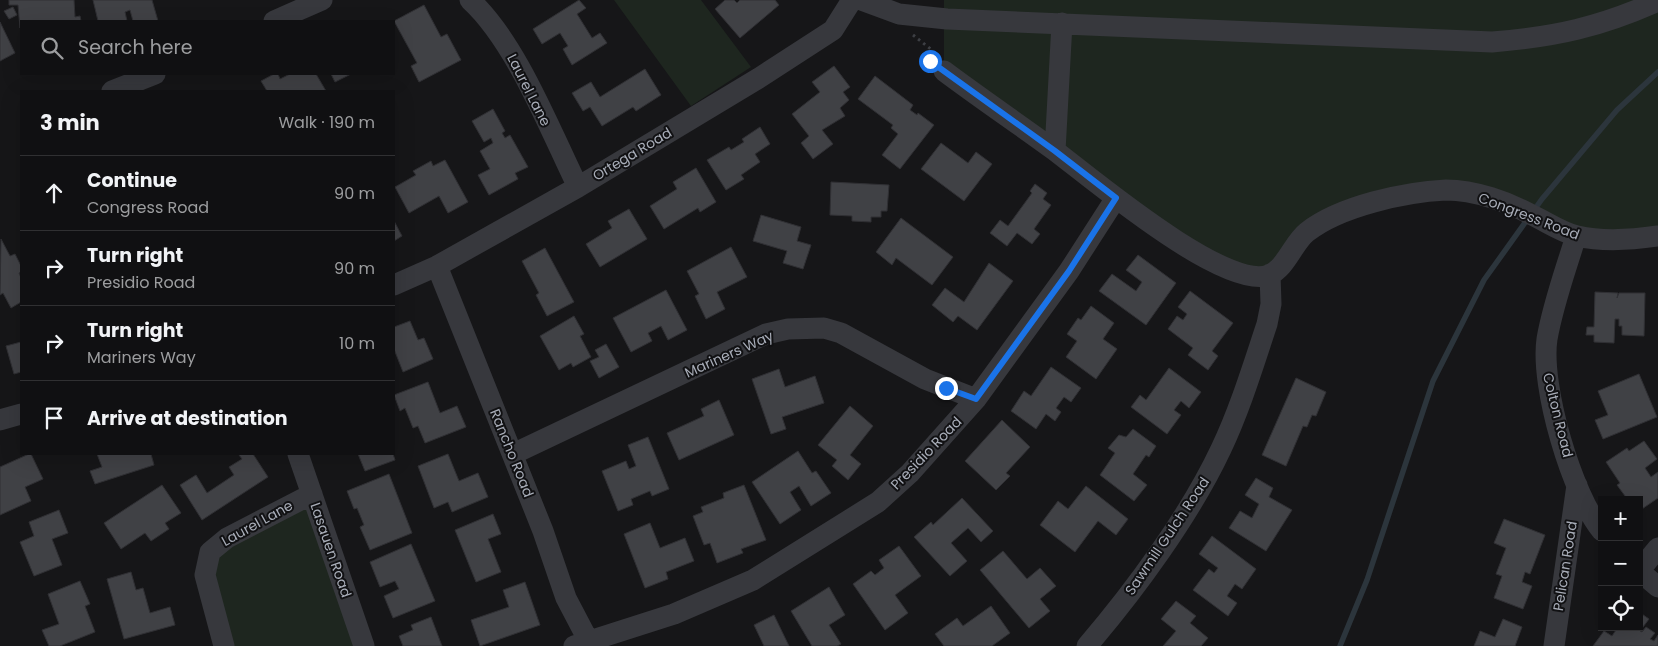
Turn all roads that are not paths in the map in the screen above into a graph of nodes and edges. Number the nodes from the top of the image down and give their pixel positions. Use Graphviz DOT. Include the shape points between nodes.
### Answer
graph roads {
  1 [pos="322,0"];
  2 [pos="470,0"];
  3 [pos="852,0"];
  4 [pos="861,0"];
  5 [pos="1658,1"];
  6 [pos="276,20"];
  7 [pos="1062,24"];
  8 [pos="944,71"];
  9 [pos="152,75"];
  10 [pos="115,90"];
  11 [pos="1055,151"];
  12 [pos="578,186"];
  13 [pos="1116,198"];
  14 [pos="1576,236"];
  15 [pos="1658,236"];
  16 [pos="437,266"];
  17 [pos="1270,274"];
  18 [pos="395,284"];
  19 [pos="976,399"];
  20 [pos="20,414"];
  21 [pos="0,420"];
  22 [pos="513,454"];
  23 [pos="298,455"];
  24 [pos="1577,486"];
  25 [pos="312,494"];
  26 [pos="1598,527"];
  27 [pos="1658,548"];
  28 [pos="1643,566"];
  29 [pos="1643,574"];
  30 [pos="1658,587"];
  31 [pos="613,640"];
  32 [pos="581,643"];
  33 [pos="224,646"];
  34 [pos="364,646"];
  35 [pos="1086,646"];
  36 [pos="1554,646"];
  1 -- 6 [label="street"];
  2 -- 12 [label="street, Laurel Lane" via="506,44"];
  3 -- 12 [label="street, Ortega Road" via="833,30"];
  4 -- 7 [label="street" via="903,22 947,19"];
  5 -- 7 [label="street" via="1604,24 1575,32 1539,39 1492,42"];
  7 -- 11 [label="street"];
  8 -- 11 [label="street"];
  9 -- 10 [label="street"];
  11 -- 13 [label="street"];
  12 -- 16 [label="street, Ortega Road"];
  13 -- 17 [label="street" via="1212,262 1258,277"];
  13 -- 19 [label="street, Presidio Road" via="1069,271"];
  14 -- 15 [label="street, Congress Road" via="1616,240"];
  14 -- 17 [label="street, Congress Road" via="1505,203 1456,191 1415,194 1379,201 1344,213 1305,233"];
  14 -- 24 [label="street, Colton Road" via="1547,339 1546,363 1548,386"];
  16 -- 18 [label="street, Ortega Road"];
  16 -- 22 [label="street, Rancho Road"];
  17 -- 35 [label="street, Sawmill Gulch Road" via="1271,304 1267,324 1222,447 1186,511 1120,605"];
  19 -- 22 [label="street, Mariners Way" via="925,379 841,333 824,328 788,329 766,334"];
  19 -- 31 [label="street, Presidio Road" via="910,473 878,502 836,530 753,580"];
  20 -- 21 [label="street"];
  22 -- 32 [label="street, Rancho Road"];
  23 -- 25 [label="street, Lasauen Road"];
  24 -- 26 [label="street, Colton Road"];
  24 -- 36 [label="street, Pelican Road"];
  25 -- 33 [label="street, Laurel Lane" via="227,538 210,552 205,575"];
  25 -- 34 [label="street, Lasauen Road"];
  27 -- 28 [label="street"];
  29 -- 30 [label="street"];
  31 -- 32 [label="street, Presidio Road"];
}
